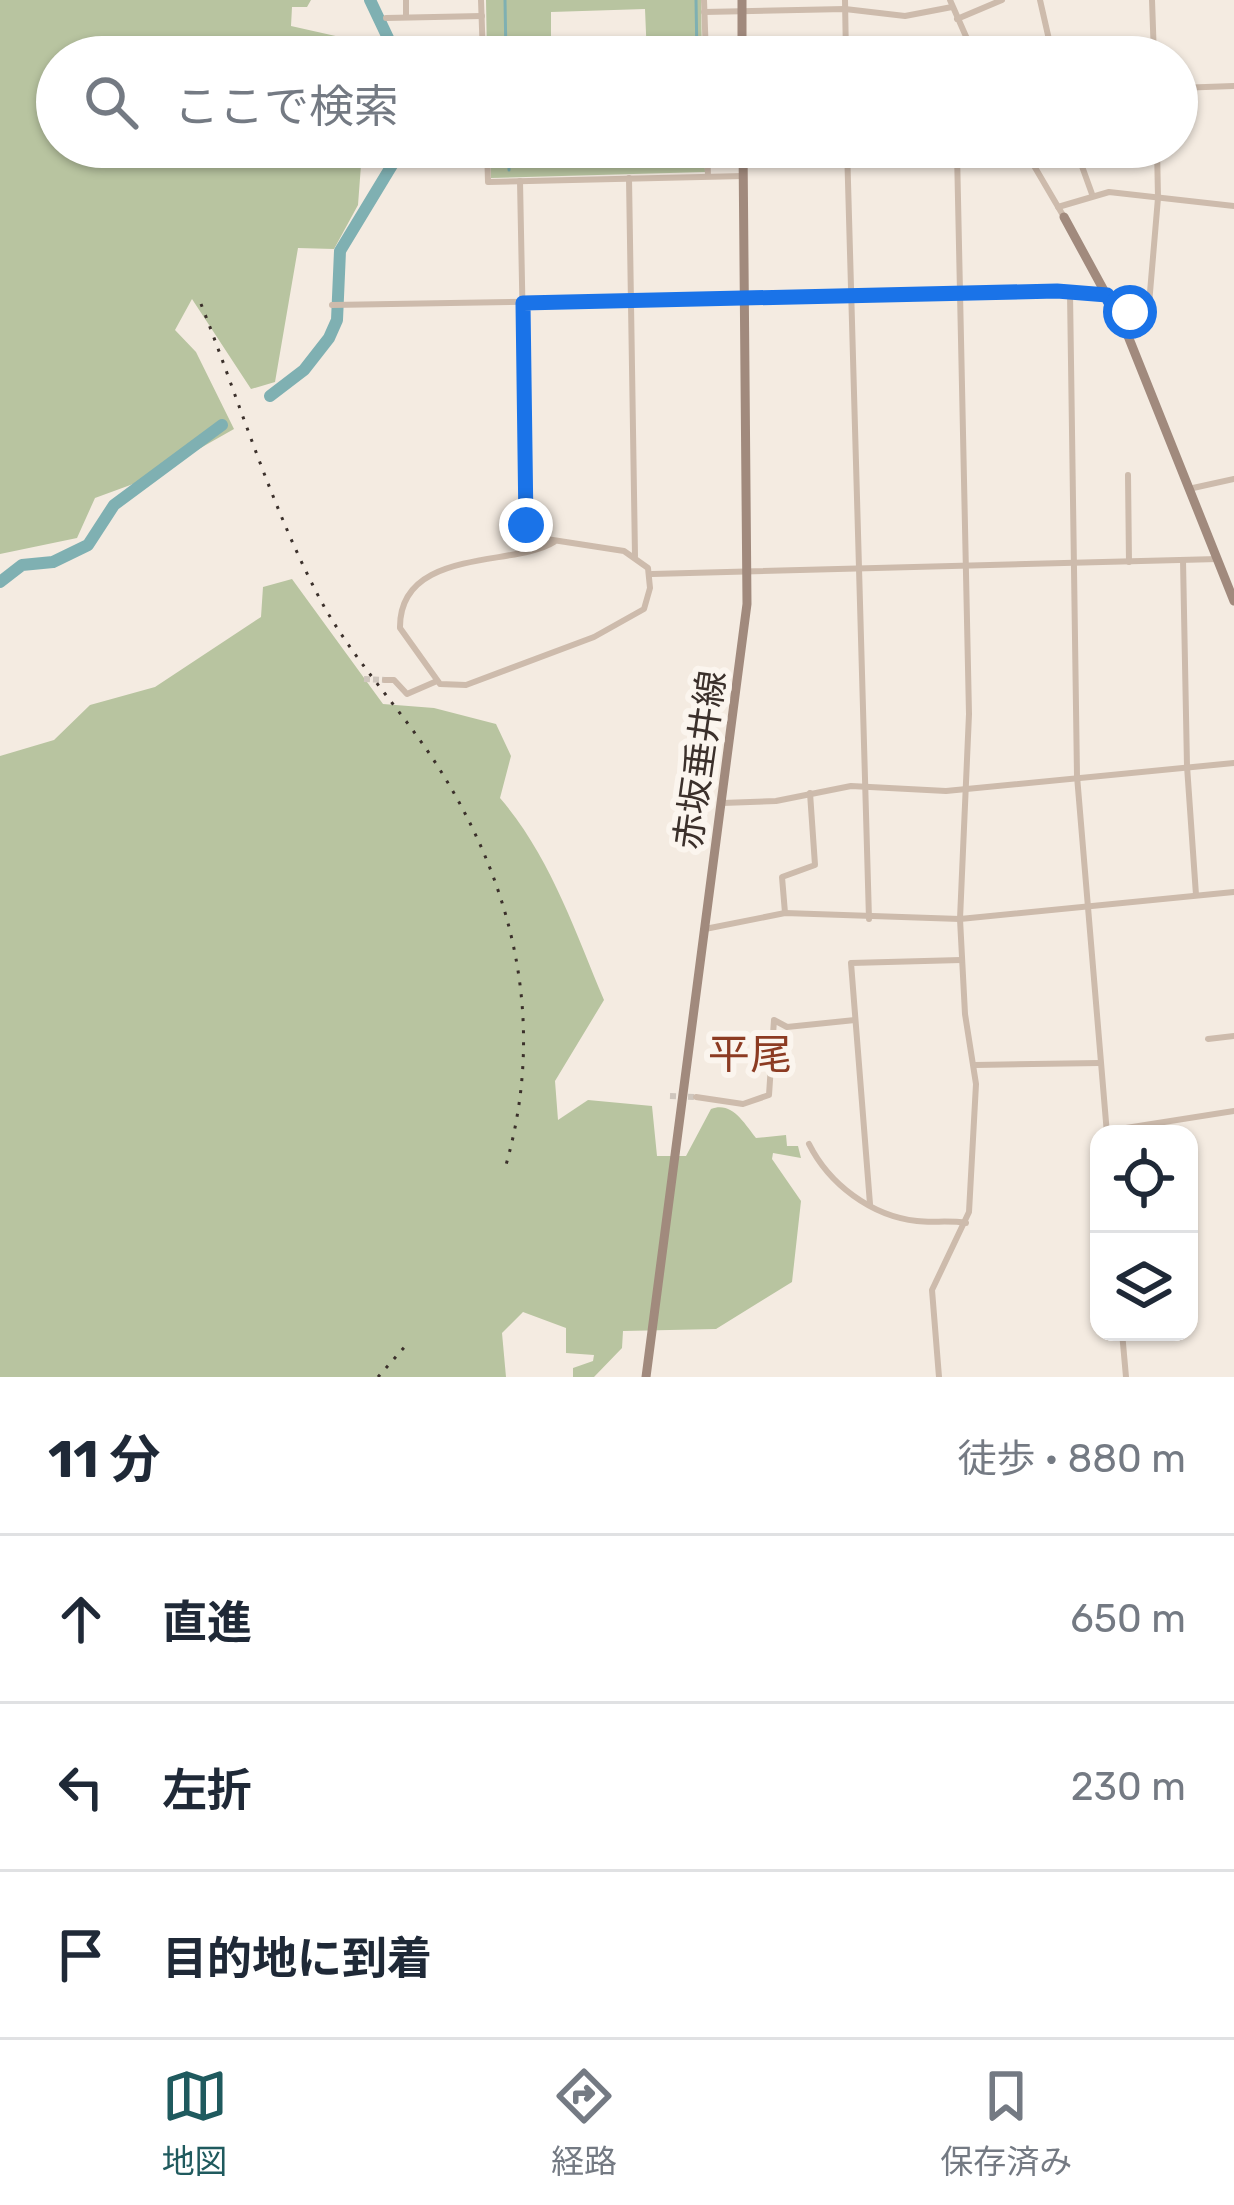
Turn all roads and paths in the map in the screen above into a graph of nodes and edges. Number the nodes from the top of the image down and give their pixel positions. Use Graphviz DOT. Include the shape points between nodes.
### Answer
graph roads {
  1 [pos="406,0"];
  2 [pos="481,0"];
  3 [pos="704,0"];
  4 [pos="1002,0"];
  5 [pos="1040,0"];
  6 [pos="1152,0"];
  7 [pos="951,3"];
  8 [pos="845,5"];
  9 [pos="742,6"];
  10 [pos="704,12"];
  11 [pos="482,16"];
  12 [pos="406,17"];
  13 [pos="386,18"];
  14 [pos="957,19"];
  15 [pos="483,36"];
  16 [pos="705,36"];
  17 [pos="846,36"];
  18 [pos="965,36"];
  19 [pos="1049,36"];
  20 [pos="1153,36"];
  21 [pos="1234,86"];
  22 [pos="1198,87"];
  23 [pos="488,168"];
  24 [pos="708,168"];
  25 [pos="744,168"];
  26 [pos="848,168"];
  27 [pos="957,168"];
  28 [pos="1035,168"];
  29 [pos="1083,168"];
  30 [pos="1157,168"];
  31 [pos="708,176"];
  32 [pos="744,176"];
  33 [pos="629,178"];
  34 [pos="520,181"];
  35 [pos="1093,194"];
  36 [pos="1158,198"];
  37 [pos="1234,206"];
  38 [pos="1061,212"];
  39 [pos="1070,291"];
  40 [pos="960,294"];
  41 [pos="851,295"];
  42 [pos="1107,295"];
  43 [pos="746,298"];
  44 [pos="632,302"];
  45 [pos="523,303"];
  46 [pos="332,305"];
  47 [pos="1118,315"];
  48 [pos="1128,476"];
  49 [pos="1234,479"];
  50 [pos="1193,488"];
  51 [pos="554,542"];
  52 [pos="635,556"];
  53 [pos="1219,558"];
  54 [pos="1183,560"];
  55 [pos="1130,563"];
  56 [pos="1075,564"];
  57 [pos="965,566"];
  58 [pos="856,568"];
  59 [pos="749,572"];
  60 [pos="652,574"];
  61 [pos="1231,581"];
  62 [pos="1234,601"];
  63 [pos="385,680"];
  64 [pos="437,681"];
  65 [pos="1234,763"];
  66 [pos="1187,766"];
  67 [pos="1077,776"];
  68 [pos="869,787"];
  69 [pos="963,789"];
  70 [pos="810,793"];
  71 [pos="722,803"];
  72 [pos="1234,892"];
  73 [pos="1196,896"];
  74 [pos="1086,905"];
  75 [pos="784,913"];
  76 [pos="869,919"];
  77 [pos="960,920"];
  78 [pos="705,929"];
  79 [pos="961,960"];
  80 [pos="855,1020"];
  81 [pos="1234,1036"];
  82 [pos="1208,1039"];
  83 [pos="1100,1063"];
  84 [pos="975,1065"];
  85 [pos="697,1097"];
  86 [pos="1234,1111"];
  87 [pos="1106,1125"];
  88 [pos="1149,1125"];
  89 [pos="809,1144"];
  90 [pos="870,1204"];
  91 [pos="966,1223"];
  92 [pos="1123,1341"];
  93 [pos="646,1377"];
  94 [pos="939,1377"];
  95 [pos="1126,1377"];
  1 -- 12 [label="street"];
  2 -- 11 [label="street"];
  3 -- 10 [label="street"];
  4 -- 14 [label="street"];
  5 -- 19 [label="street"];
  6 -- 20 [label="street"];
  7 -- 8 [label="street" via="905,16"];
  7 -- 14 [label="street"];
  8 -- 9 [label="street"];
  8 -- 17 [label="street"];
  9 -- 10 [label="street"];
  10 -- 16 [label="street"];
  11 -- 12 [label="street"];
  11 -- 15 [label="street"];
  12 -- 13 [label="street"];
  14 -- 18 [label="street"];
  21 -- 22 [label="street"];
  23 -- 34 [label="street" via="488,182"];
  24 -- 31 [label="street"];
  25 -- 32 [label="main road, 赤坂垂井線"];
  26 -- 41 [label="street"];
  27 -- 40 [label="street"];
  28 -- 38 [label="street"];
  29 -- 35 [label="street"];
  30 -- 36 [label="street"];
  31 -- 32 [label="street"];
  31 -- 33 [label="street"];
  32 -- 43 [label="main road, 赤坂垂井線"];
  33 -- 34 [label="street"];
  33 -- 44 [label="street"];
  34 -- 45 [label="street"];
  35 -- 36 [label="street"];
  35 -- 38 [label="street"];
  36 -- 37 [label="street"];
  36 -- 47 [label="street" via="1148,316"];
  38 -- 42 [label="main road"];
  39 -- 40 [label="main road"];
  39 -- 42 [label="main road"];
  39 -- 56 [label="street"];
  40 -- 41 [label="main road"];
  40 -- 57 [label="street"];
  41 -- 43 [label="main road"];
  41 -- 58 [label="street"];
  42 -- 47 [label="main road"];
  43 -- 44 [label="street"];
  43 -- 59 [label="main road, 赤坂垂井線"];
  44 -- 45 [label="street"];
  44 -- 52 [label="street"];
  45 -- 46 [label="street"];
  45 -- 51 [label="street" via="527,536"];
  47 -- 50 [label="main road"];
  48 -- 55 [label="street"];
  49 -- 50 [label="street"];
  50 -- 53 [label="main road"];
  51 -- 52 [label="street"];
  51 -- 64 [label="street" via="448,568 411,596 400,628"];
  52 -- 60 [label="street"];
  53 -- 54 [label="street"];
  53 -- 61 [label="main road"];
  54 -- 55 [label="street"];
  54 -- 66 [label="street"];
  55 -- 56 [label="street"];
  56 -- 57 [label="street"];
  56 -- 67 [label="street"];
  57 -- 58 [label="street"];
  57 -- 69 [label="street"];
  58 -- 59 [label="street"];
  58 -- 68 [label="street"];
  59 -- 60 [label="street"];
  59 -- 71 [label="main road, 赤坂垂井線"];
  60 -- 64 [label="street" via="644,609 594,637 466,686"];
  61 -- 62 [label="main road"];
  63 -- 64 [label="street" via="407,694"];
  65 -- 66 [label="street"];
  66 -- 67 [label="street"];
  66 -- 73 [label="street"];
  67 -- 69 [label="street"];
  67 -- 74 [label="street"];
  68 -- 69 [label="street"];
  68 -- 70 [label="street"];
  68 -- 76 [label="street"];
  69 -- 77 [label="street"];
  70 -- 71 [label="street"];
  70 -- 75 [label="street" via="815,865 782,877"];
  71 -- 78 [label="main road, 赤坂垂井線"];
  72 -- 73 [label="street"];
  73 -- 74 [label="street"];
  74 -- 77 [label="street"];
  74 -- 83 [label="street"];
  75 -- 76 [label="street"];
  75 -- 78 [label="street"];
  76 -- 77 [label="street"];
  77 -- 79 [label="street"];
  78 -- 93 [label="main road, 赤坂垂井線"];
  79 -- 80 [label="street" via="851,963"];
  79 -- 84 [label="street"];
  80 -- 85 [label="street" via="788,1027 774,1020 769,1095 742,1105"];
  80 -- 90 [label="street"];
  81 -- 82 [label="street"];
  83 -- 84 [label="street"];
  83 -- 87 [label="street"];
  84 -- 91 [label="street"];
  86 -- 88 [label="street"];
  89 -- 90 [label="street" via="824,1172"];
  90 -- 91 [label="street" via="916,1221"];
  91 -- 94 [label="street" via="932,1290"];
  92 -- 95 [label="street"];
}
